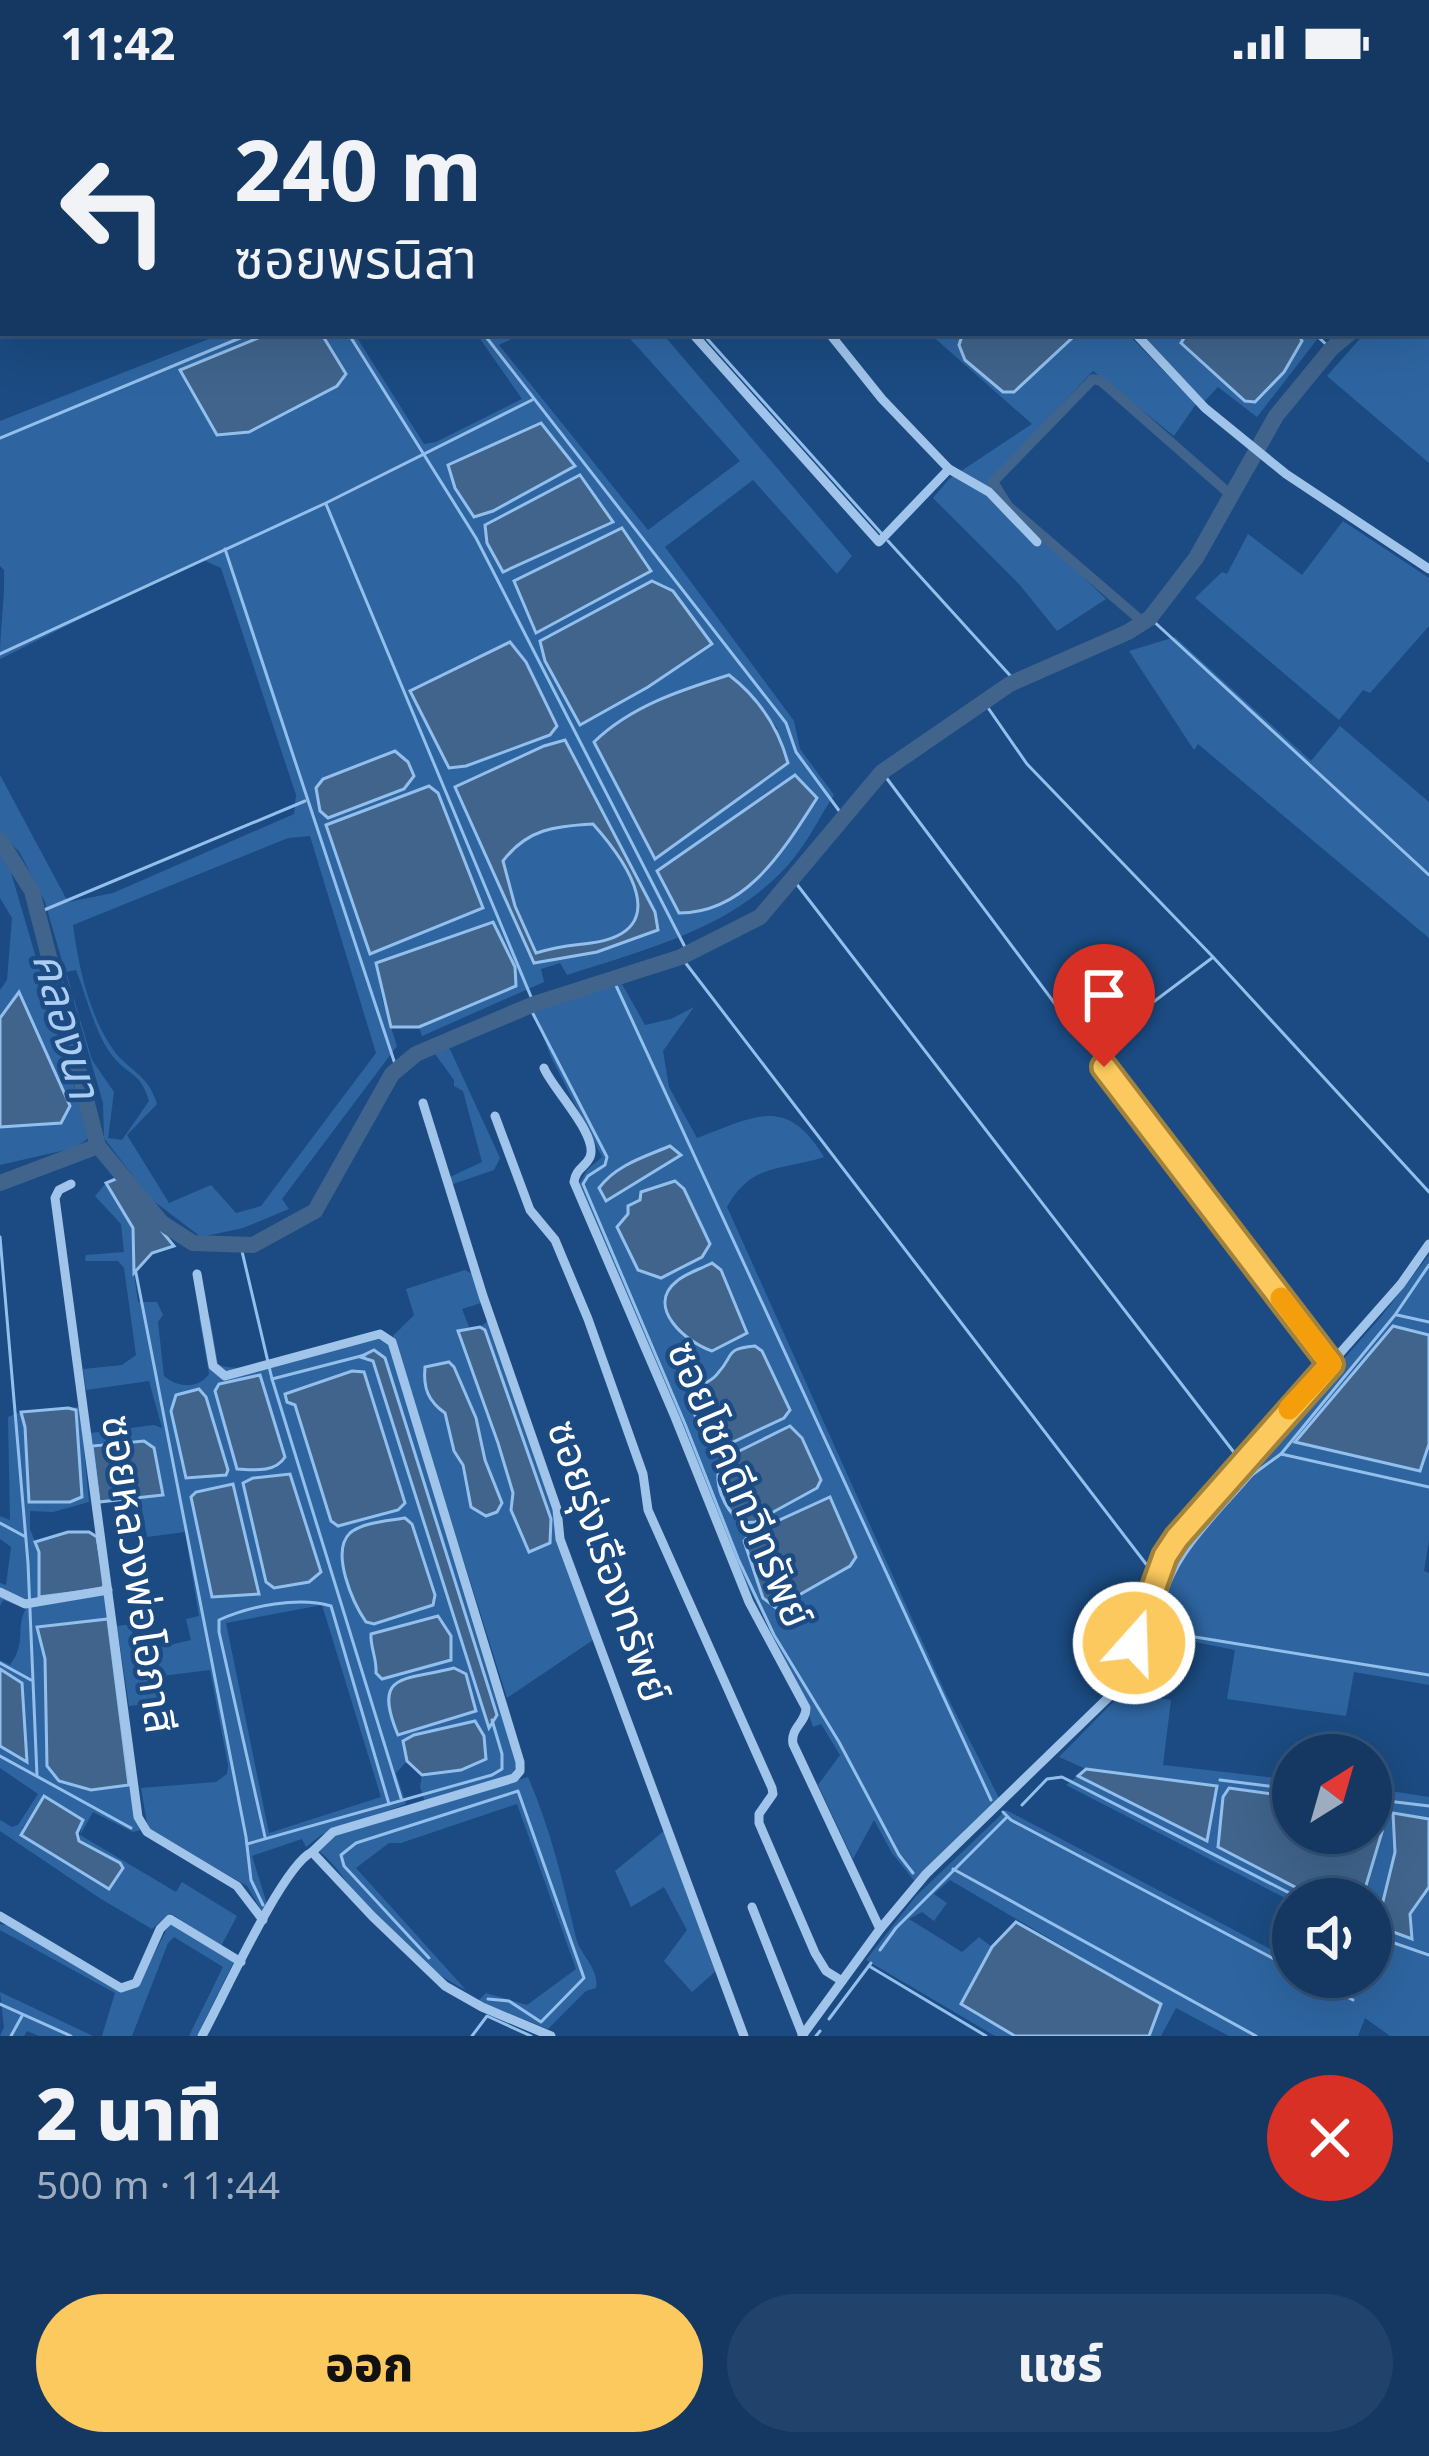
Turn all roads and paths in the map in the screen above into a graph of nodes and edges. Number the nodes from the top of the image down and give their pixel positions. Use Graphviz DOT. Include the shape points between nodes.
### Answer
graph roads {
  1 [pos="695,336"];
  2 [pos="832,336"];
  3 [pos="1138,336"];
  4 [pos="949,469"];
  5 [pos="1037,542"];
  6 [pos="1429,569"];
  7 [pos="1104,1067"];
  8 [pos="544,1068"];
  9 [pos="423,1103"];
  10 [pos="495,1116"];
  11 [pos="71,1184"];
  12 [pos="1429,1244"];
  13 [pos="197,1274"];
  14 [pos="1331,1364"];
  15 [pos="108,1590"];
  16 [pos="0,1592"];
  17 [pos="313,1852"];
  18 [pos="752,1907"];
  19 [pos="0,1916"];
  20 [pos="263,1920"];
  21 [pos="880,1929"];
  22 [pos="241,1963"];
  23 [pos="842,1981"];
  24 [pos="202,2036"];
  25 [pos="551,2036"];
  26 [pos="745,2036"];
  27 [pos="803,2036"];
  1 -- 4 [label="street" via="879,542"];
  2 -- 4 [label="street"];
  3 -- 6 [label="street" via="1286,475"];
  4 -- 5 [label="street" via="989,492"];
  7 -- 14 [label="street"];
  8 -- 21 [label="street, ซอยโชคดีทวีทรัพย์" via="590,1146 574,1182 749,1602 806,1708 793,1744"];
  9 -- 26 [label="street, ซอยรุ่งเรืองทรัพย์" via="557,1509 560,1539"];
  10 -- 23 [label="street" via="530,1210 554,1240 588,1319 643,1474 648,1510 772,1788 759,1823 815,1953"];
  11 -- 15 [label="street, ซอยหลวงพ่อโอภาสี" via="55,1198"];
  12 -- 14 [label="street"];
  13 -- 17 [label="street" via="213,1366 225,1376 380,1334 392,1342 520,1762 514,1778 333,1832"];
  14 -- 21 [label="street" via="1165,1556 1114,1692"];
  15 -- 16 [label="street" via="25,1604"];
  15 -- 20 [label="street, ซอยหลวงพ่อโอภาสี" via="140,1823 237,1886"];
  17 -- 20 [label="street"];
  17 -- 25 [label="street" via="445,1986"];
  18 -- 27 [label="street"];
  19 -- 22 [label="street" via="121,1988 136,1983 170,1919"];
  20 -- 22 [label="street"];
  21 -- 23 [label="street"];
  22 -- 24 [label="street"];
  23 -- 27 [label="street"];
}
